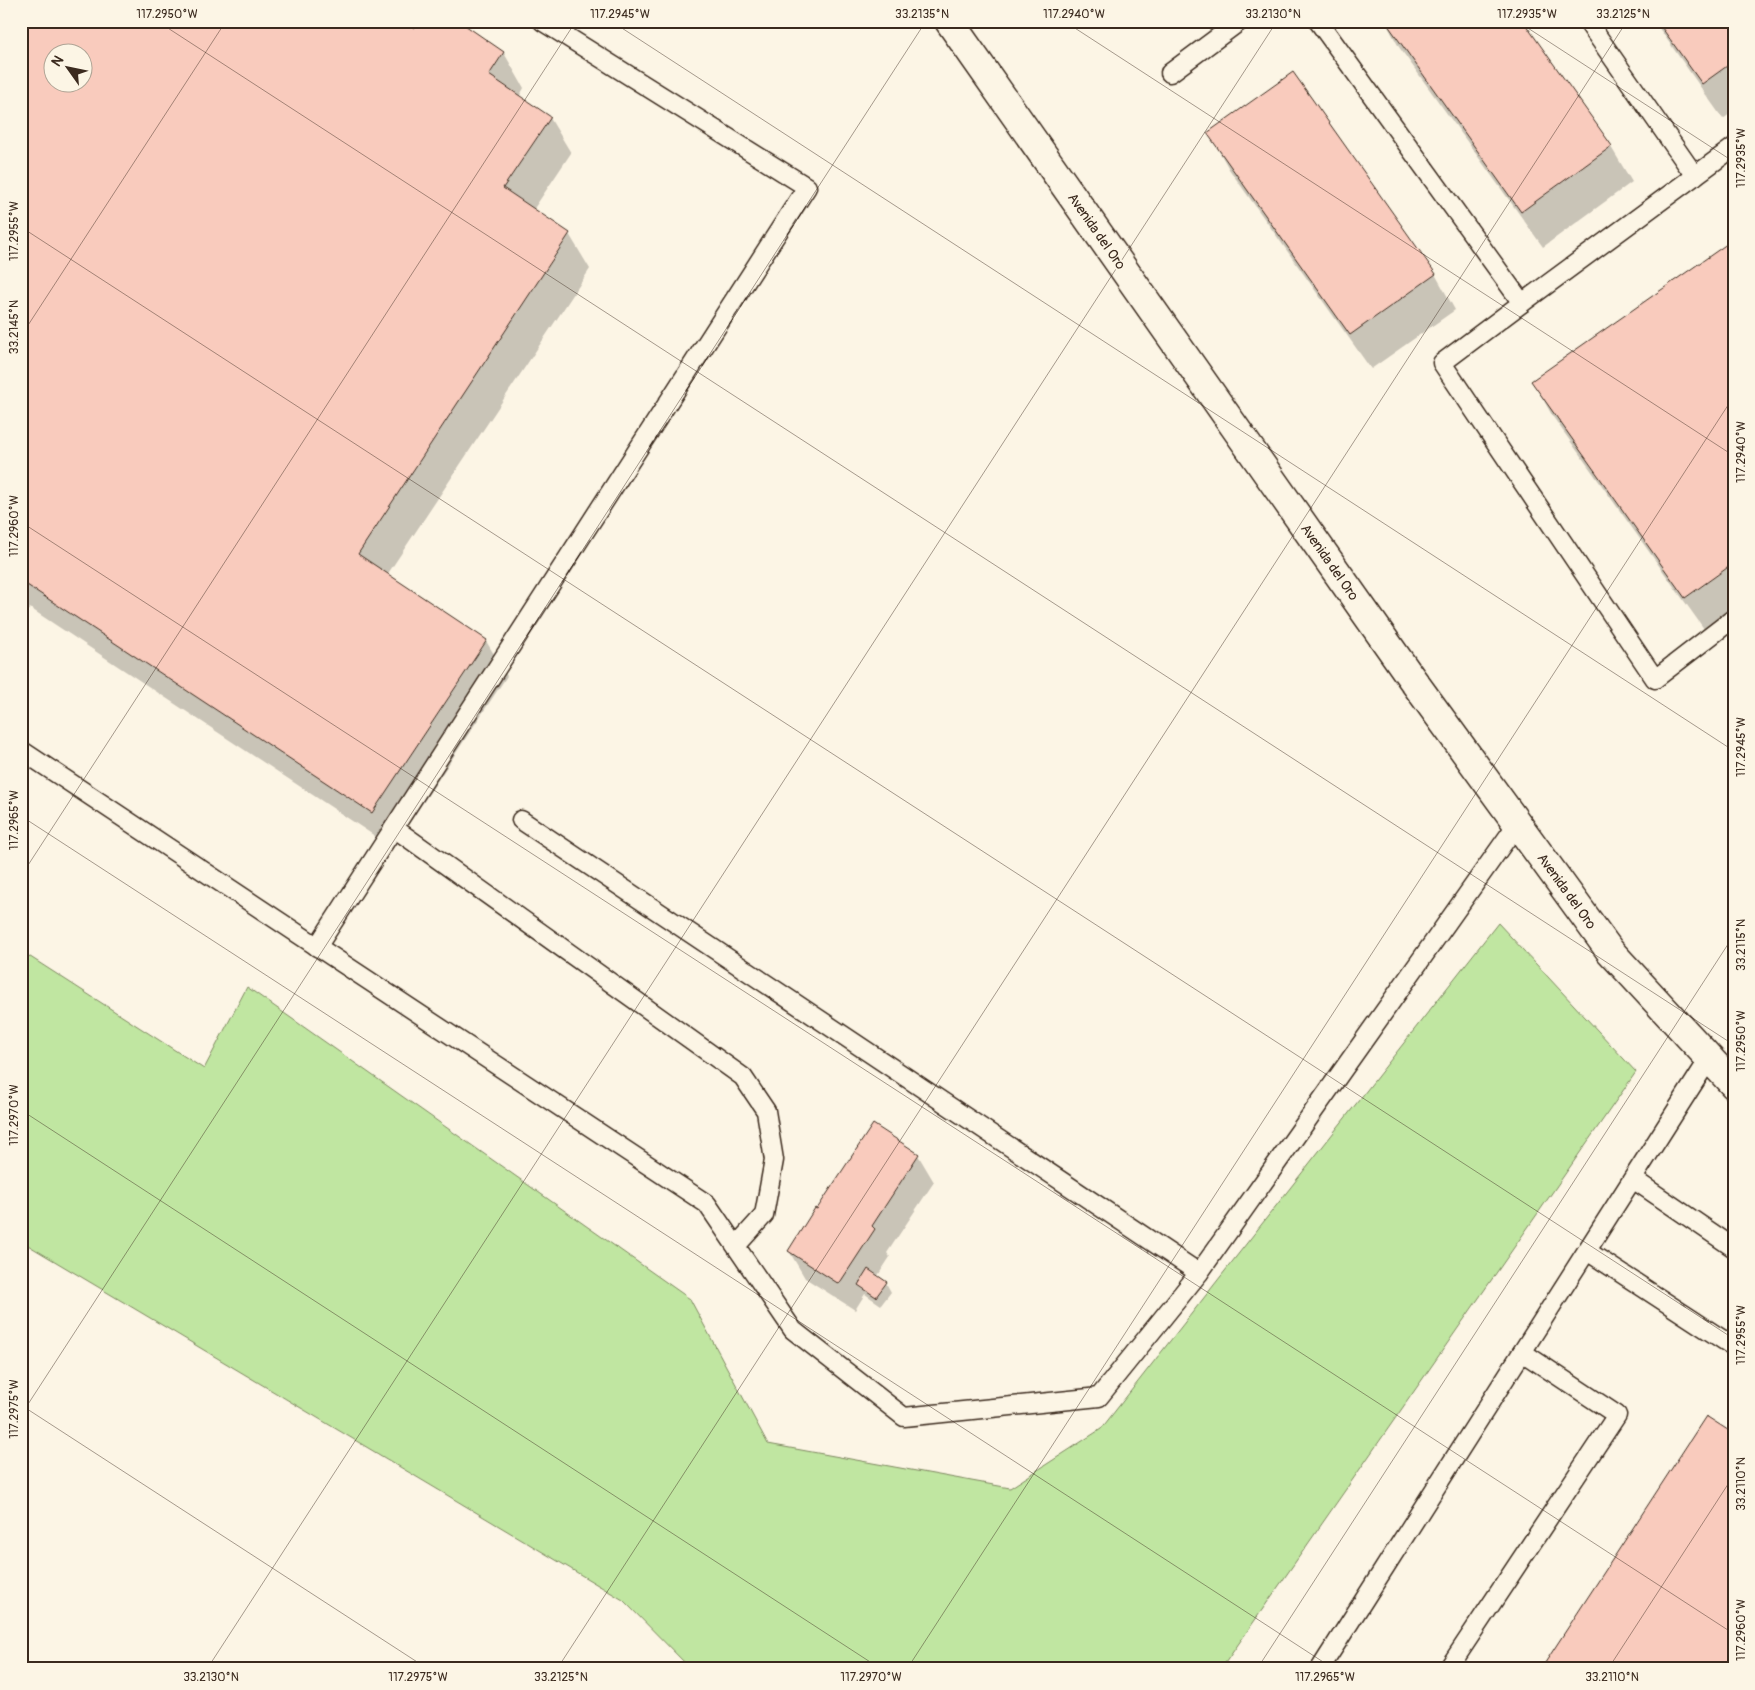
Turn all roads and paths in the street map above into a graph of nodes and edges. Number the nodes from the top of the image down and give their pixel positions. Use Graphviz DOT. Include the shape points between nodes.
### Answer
graph roads {
  1 [pos="542,21"];
  2 [pos="949,21"];
  3 [pos="1240,21"];
  4 [pos="1318,21"];
  5 [pos="1587,21"];
  6 [pos="1170,73"];
  7 [pos="1734,147"];
  8 [pos="1695,176"];
  9 [pos="1522,303"];
  10 [pos="1734,618"];
  11 [pos="21,750"];
  12 [pos="521,820"];
  13 [pos="1518,824"];
  14 [pos="394,828"];
  15 [pos="317,947"];
  16 [pos="1709,1059"];
  17 [pos="1734,1085"];
  18 [pos="1633,1180"];
  19 [pos="736,1246"];
  20 [pos="1734,1248"];
  21 [pos="1587,1251"];
  22 [pos="1199,1274"];
  23 [pos="1734,1347"];
  24 [pos="1522,1352"];
  25 [pos="1320,1669"];
  26 [pos="1448,1669"];
  1 -- 14 [label="lane" via="807,187"];
  2 -- 13 [label="street, Avenida del Oro" via="1412,679"];
  3 -- 6 [label="lane"];
  4 -- 9 [label="lane"];
  5 -- 8 [label="lane"];
  7 -- 8 [label="lane"];
  8 -- 9 [label="lane"];
  9 -- 10 [label="lane" via="1442,363 1655,679"];
  11 -- 15 [label="lane"];
  12 -- 22 [label="lane"];
  13 -- 16 [label="street, Avenida del Oro" via="1610,951"];
  13 -- 22 [label="lane"];
  14 -- 15 [label="lane"];
  14 -- 19 [label="lane" via="743,1076 766,1111 774,1160 764,1215"];
  15 -- 19 [label="lane" via="707,1204"];
  16 -- 17 [label="street, Avenida del Oro"];
  16 -- 18 [label="lane"];
  18 -- 20 [label="lane"];
  18 -- 21 [label="lane"];
  19 -- 22 [label="lane" via="793,1330 904,1417 1099,1397"];
  21 -- 23 [label="lane"];
  21 -- 24 [label="lane"];
  24 -- 25 [label="lane"];
  24 -- 26 [label="lane" via="1617,1415"];
}
